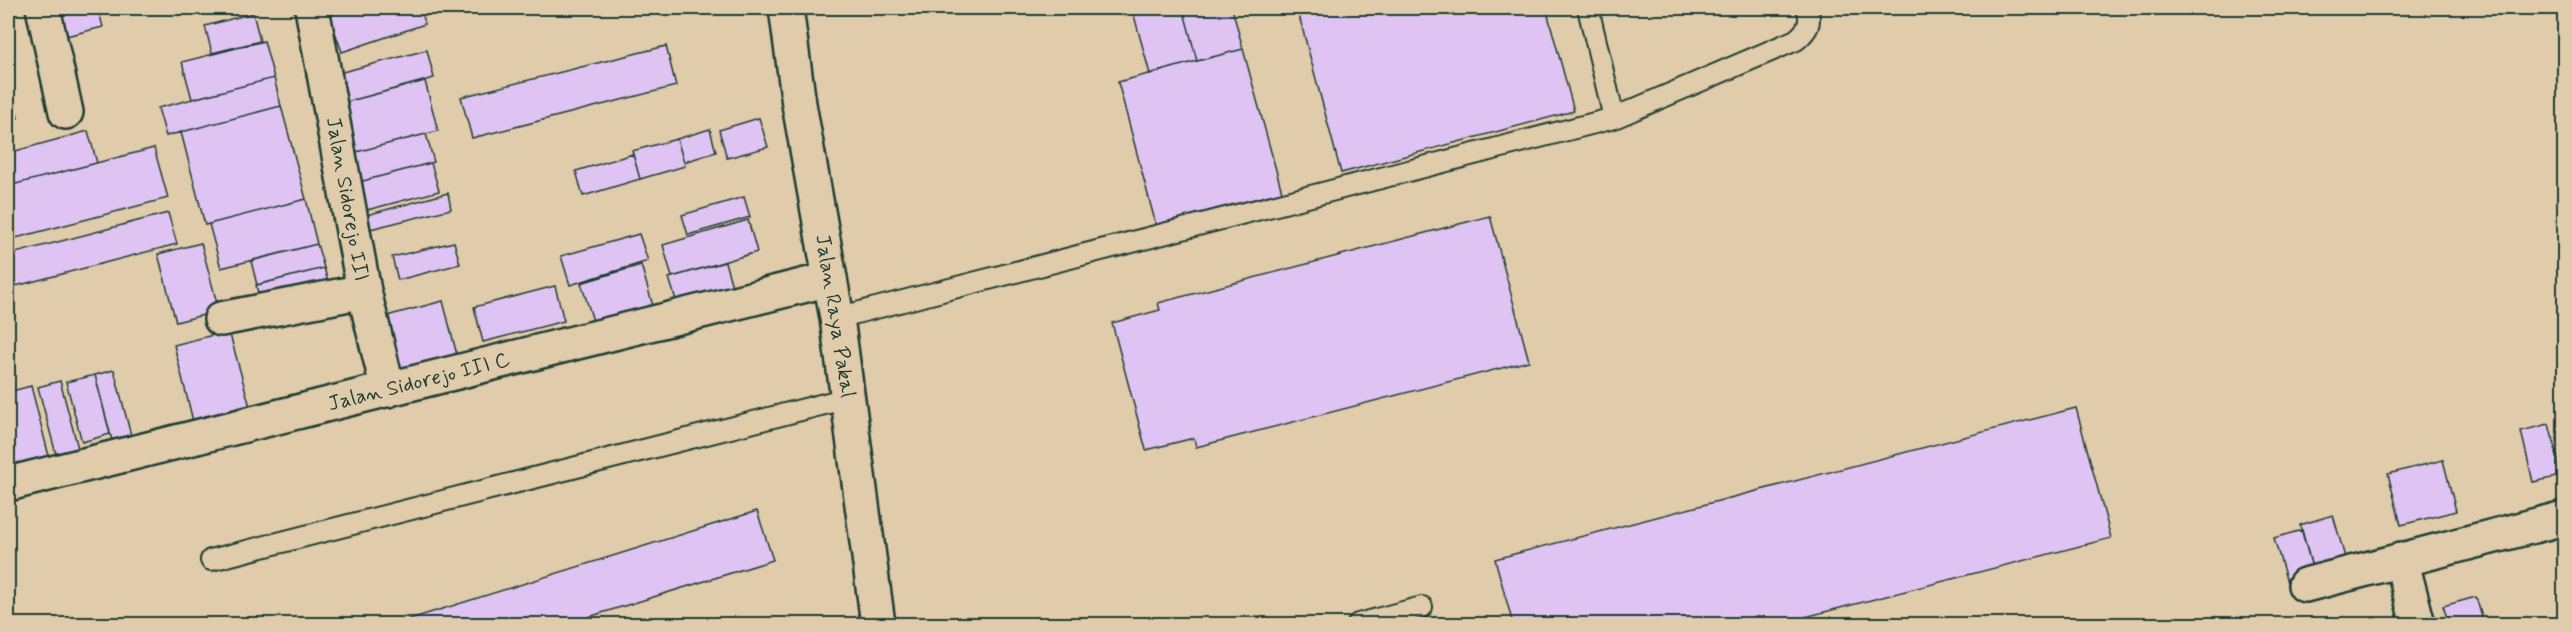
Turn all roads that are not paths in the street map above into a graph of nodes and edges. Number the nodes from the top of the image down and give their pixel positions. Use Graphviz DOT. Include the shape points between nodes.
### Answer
graph roads {
  1 [pos="43,8"];
  2 [pos="312,8"];
  3 [pos="786,8"];
  4 [pos="1587,8"];
  5 [pos="1807,8"];
  6 [pos="66,112"];
  7 [pos="1614,118"];
  8 [pos="830,279"];
  9 [pos="364,291"];
  10 [pos="837,318"];
  11 [pos="221,319"];
  12 [pos="388,390"];
  13 [pos="848,398"];
  14 [pos="8,484"];
  15 [pos="2565,518"];
  16 [pos="2401,559"];
  17 [pos="211,560"];
  18 [pos="2305,585"];
  19 [pos="1422,607"];
  20 [pos="878,624"];
  21 [pos="1358,624"];
  22 [pos="2418,624"];
  1 -- 6 [label="street"];
  2 -- 9 [label="street, Jalan Sidorejo III"];
  3 -- 8 [label="street, Jalan Raya Pakal"];
  4 -- 7 [label="lane"];
  5 -- 7 [label="lane" via="1809,26 1796,40"];
  7 -- 10 [label="lane"];
  8 -- 10 [label="street, Jalan Raya Pakal"];
  8 -- 12 [label="street, Jalan Sidorejo III C"];
  9 -- 11 [label="street"];
  9 -- 12 [label="street, Jalan Sidorejo III"];
  10 -- 13 [label="street, Jalan Raya Pakal"];
  12 -- 14 [label="street, Jalan Sidorejo III C"];
  13 -- 17 [label="lane"];
  13 -- 20 [label="street, Jalan Raya Pakal"];
  15 -- 16 [label="street"];
  16 -- 18 [label="street"];
  16 -- 22 [label="street"];
  19 -- 21 [label="lane"];
}
